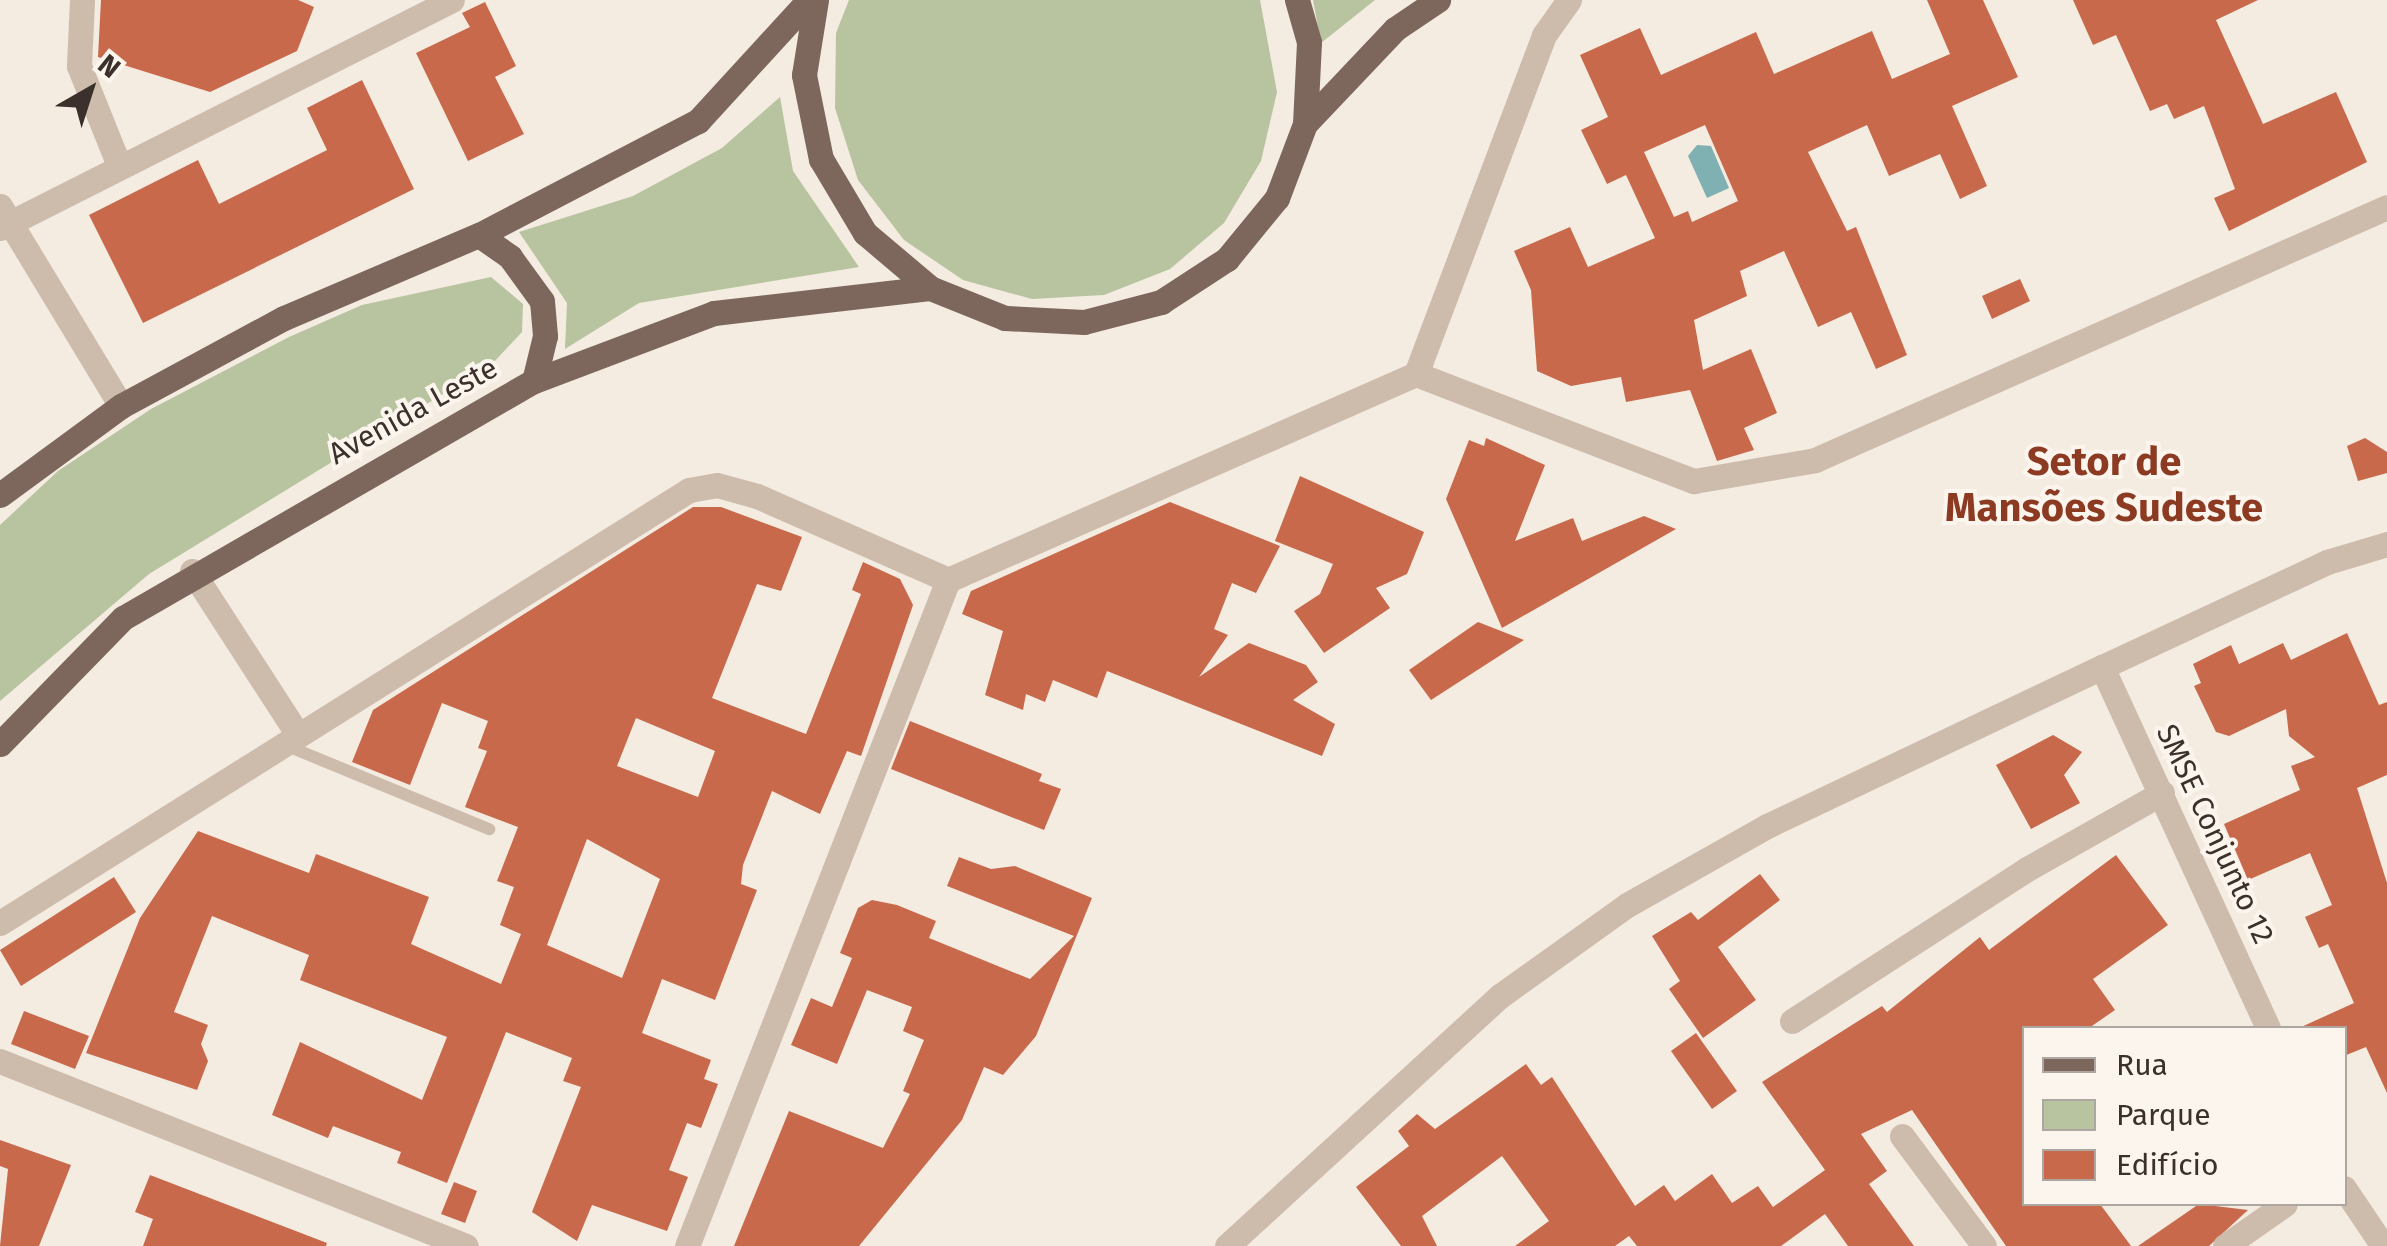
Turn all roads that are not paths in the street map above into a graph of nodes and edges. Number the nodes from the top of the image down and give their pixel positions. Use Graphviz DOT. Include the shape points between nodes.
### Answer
graph roads {
  1 [pos="82,0"];
  2 [pos="812,0"];
  3 [pos="1297,0"];
  4 [pos="1438,0"];
  5 [pos="1568,0"];
  6 [pos="447,1"];
  7 [pos="1305,124"];
  8 [pos="118,163"];
  9 [pos="2387,207"];
  10 [pos="4,218"];
  11 [pos="479,236"];
  12 [pos="930,288"];
  13 [pos="1416,374"];
  14 [pos="534,381"];
  15 [pos="121,406"];
  16 [pos="0,495"];
  17 [pos="2387,544"];
  18 [pos="192,572"];
  19 [pos="948,580"];
  20 [pos="2102,667"];
  21 [pos="291,739"];
  22 [pos="0,744"];
  23 [pos="2162,794"];
  24 [pos="489,828"];
  25 [pos="0,923"];
  26 [pos="1792,1021"];
  27 [pos="2267,1026"];
  28 [pos="0,1060"];
  29 [pos="1902,1136"];
  30 [pos="2347,1192"];
  31 [pos="2282,1206"];
  32 [pos="1244,1240"];
  33 [pos="466,1246"];
  34 [pos="688,1246"];
  35 [pos="1984,1246"];
  36 [pos="2225,1246"];
  37 [pos="2383,1246"];
  1 -- 8 [label="street" via="79,66"];
  2 -- 11 [label="main road" via="698,121"];
  2 -- 12 [label="main road" via="804,75 821,160 864,233"];
  3 -- 7 [label="main road" via="1309,42"];
  4 -- 7 [label="main road" via="1395,30"];
  5 -- 13 [label="street" via="1544,35"];
  6 -- 8 [label="street"];
  7 -- 12 [label="main road" via="1277,198 1227,260 1161,302 1084,322 1005,318"];
  8 -- 10 [label="street"];
  9 -- 13 [label="street" via="1816,460 1716,483 1592,446"];
  10 -- 15 [label="street"];
  11 -- 14 [label="main road" via="510,257 542,301 545,336"];
  11 -- 15 [label="main road" via="284,318"];
  12 -- 14 [label="main road, Avenida Leste" via="714,313"];
  13 -- 19 [label="street"];
  14 -- 18 [label="main road, Avenida Leste"];
  15 -- 16 [label="main road"];
  17 -- 20 [label="street" via="2327,562"];
  18 -- 21 [label="street"];
  18 -- 22 [label="main road, Avenida Leste" via="123,618"];
  19 -- 21 [label="street" via="757,496 717,485 688,490"];
  19 -- 34 [label="street"];
  20 -- 23 [label="street, SMSE Conjunto 12"];
  20 -- 32 [label="street" via="1767,826 1627,905 1500,996"];
  21 -- 24 [label="lane"];
  21 -- 25 [label="street"];
  23 -- 26 [label="street" via="2027,869"];
  23 -- 27 [label="street, SMSE Conjunto 12"];
  28 -- 33 [label="street"];
  29 -- 35 [label="street"];
  30 -- 37 [label="street"];
  31 -- 36 [label="street"];
}
